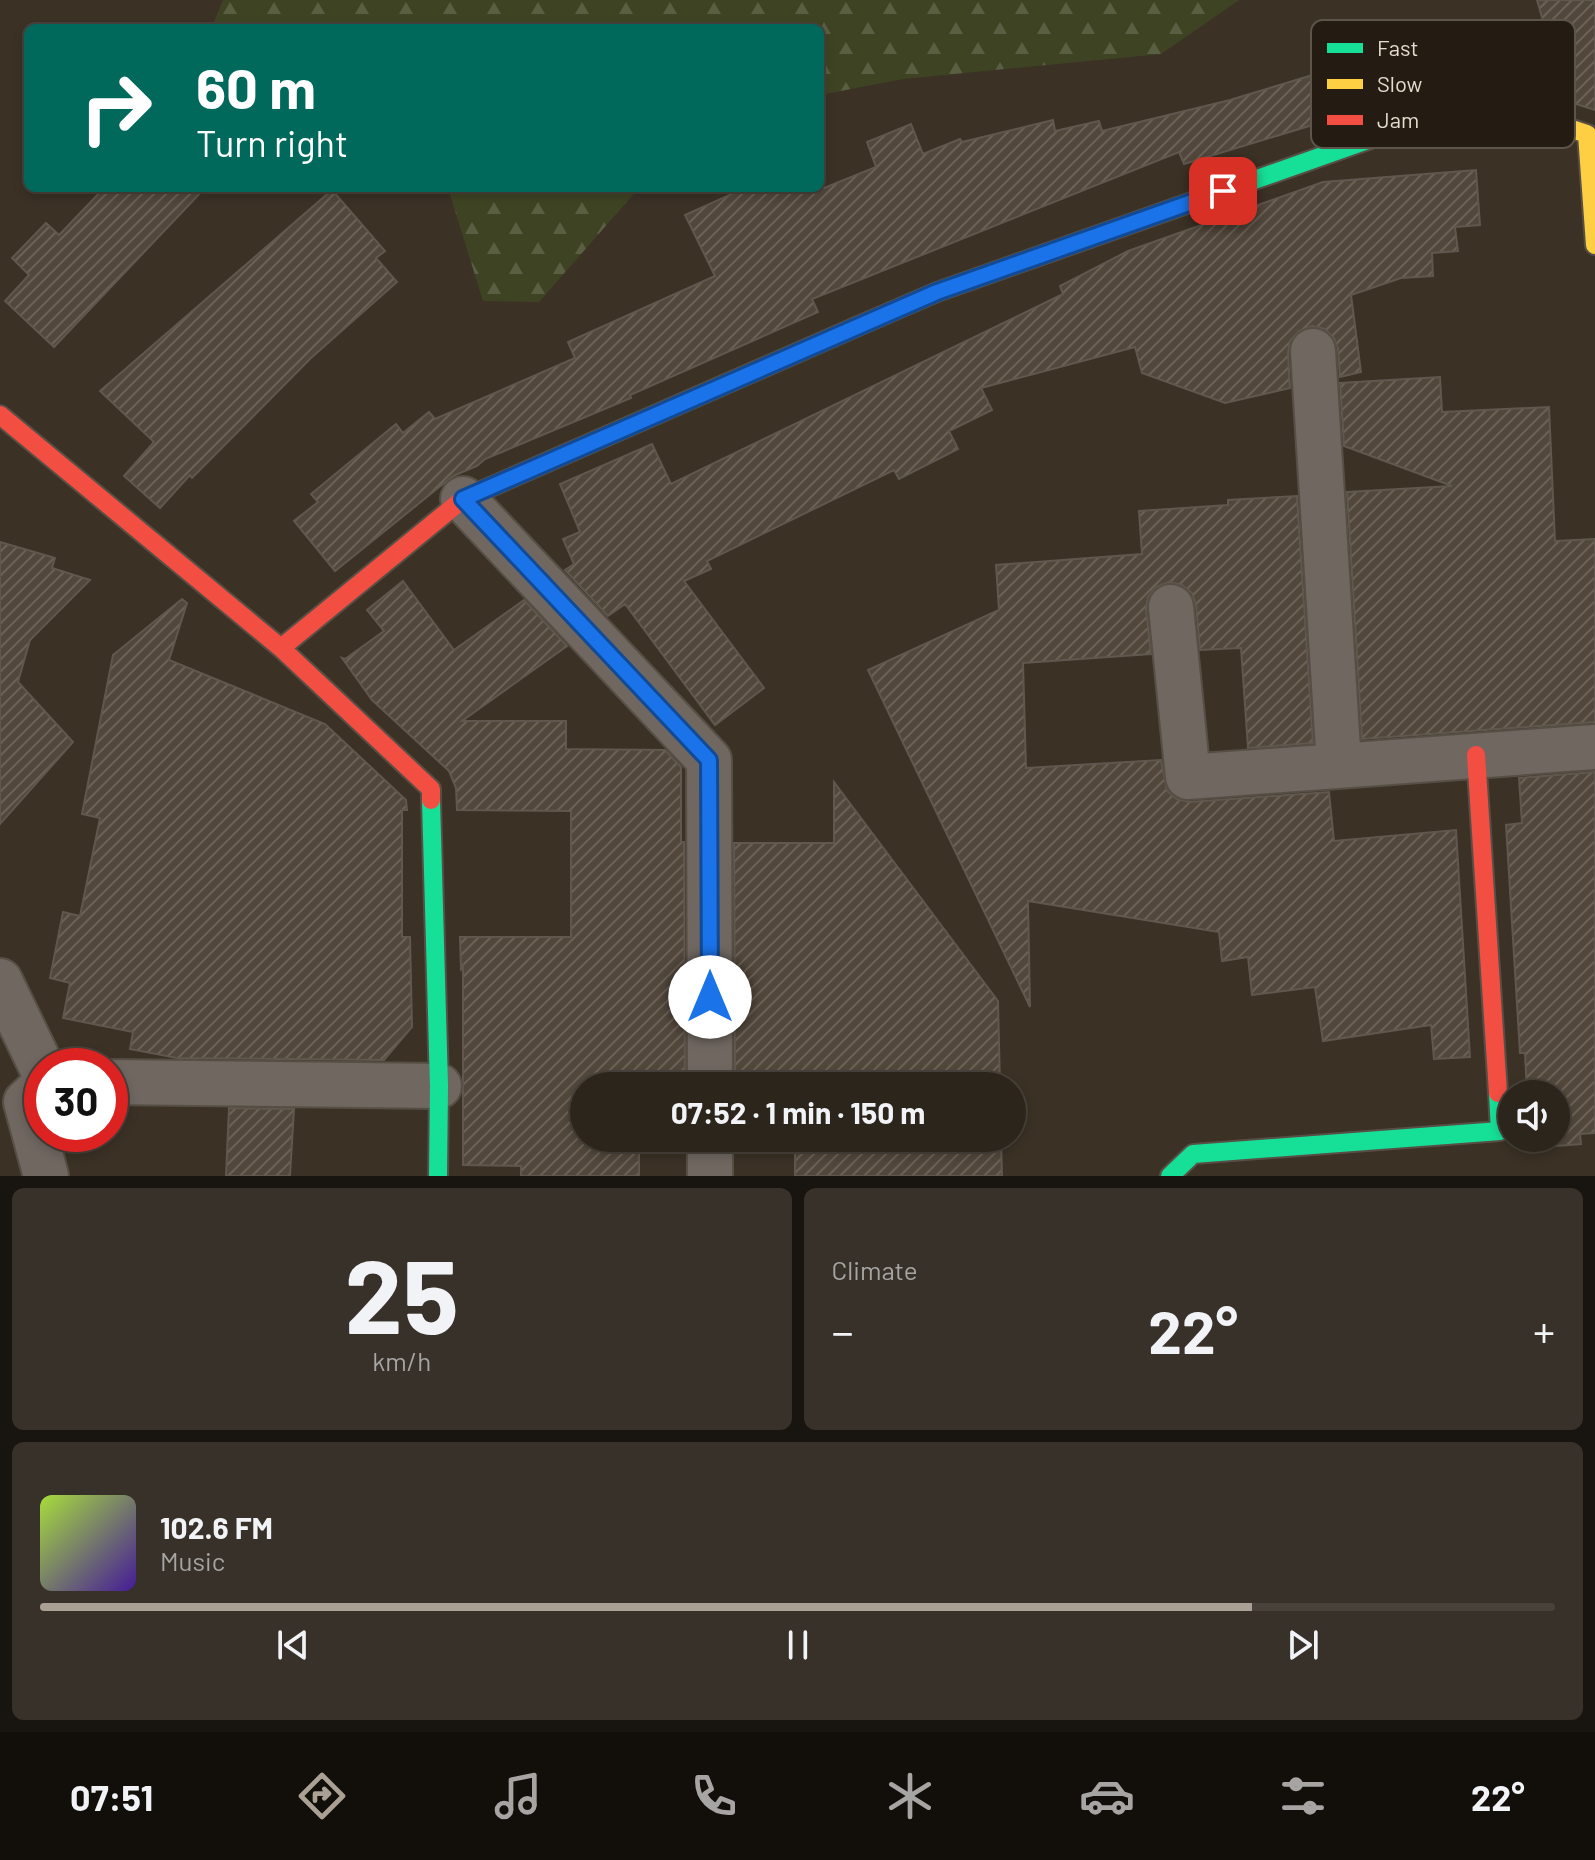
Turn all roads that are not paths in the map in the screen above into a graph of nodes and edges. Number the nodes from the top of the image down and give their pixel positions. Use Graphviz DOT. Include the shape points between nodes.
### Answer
graph roads {
  1 [pos="1575,130"];
  2 [pos="1345,148"];
  3 [pos="1595,245"];
  4 [pos="1313,351"];
  5 [pos="0,415"];
  6 [pos="463,499"];
  7 [pos="1171,607"];
  8 [pos="281,648"];
  9 [pos="1595,747"];
  10 [pos="1476,755"];
  11 [pos="1339,765"];
  12 [pos="0,981"];
  13 [pos="32,1048"];
  14 [pos="710,1072"];
  15 [pos="128,1082"];
  16 [pos="439,1086"];
  17 [pos="40,1152"];
  18 [pos="710,1152"];
  19 [pos="46,1176"];
  20 [pos="438,1176"];
  21 [pos="710,1176"];
  22 [pos="1170,1176"];
  1 -- 3 [label="street" via="1587,134"];
  2 -- 6 [label="street" via="937,292"];
  4 -- 11 [label="street"];
  5 -- 8 [label="street"];
  6 -- 8 [label="street"];
  6 -- 14 [label="street" via="709,760"];
  7 -- 11 [label="street" via="1188,777"];
  8 -- 16 [label="street" via="431,789"];
  9 -- 10 [label="street"];
  10 -- 11 [label="street"];
  10 -- 22 [label="street" via="1500,1131 1193,1154"];
  12 -- 13 [label="street"];
  15 -- 16 [label="street"];
  16 -- 20 [label="street"];
  17 -- 19 [label="street"];
  18 -- 21 [label="street"];
}
